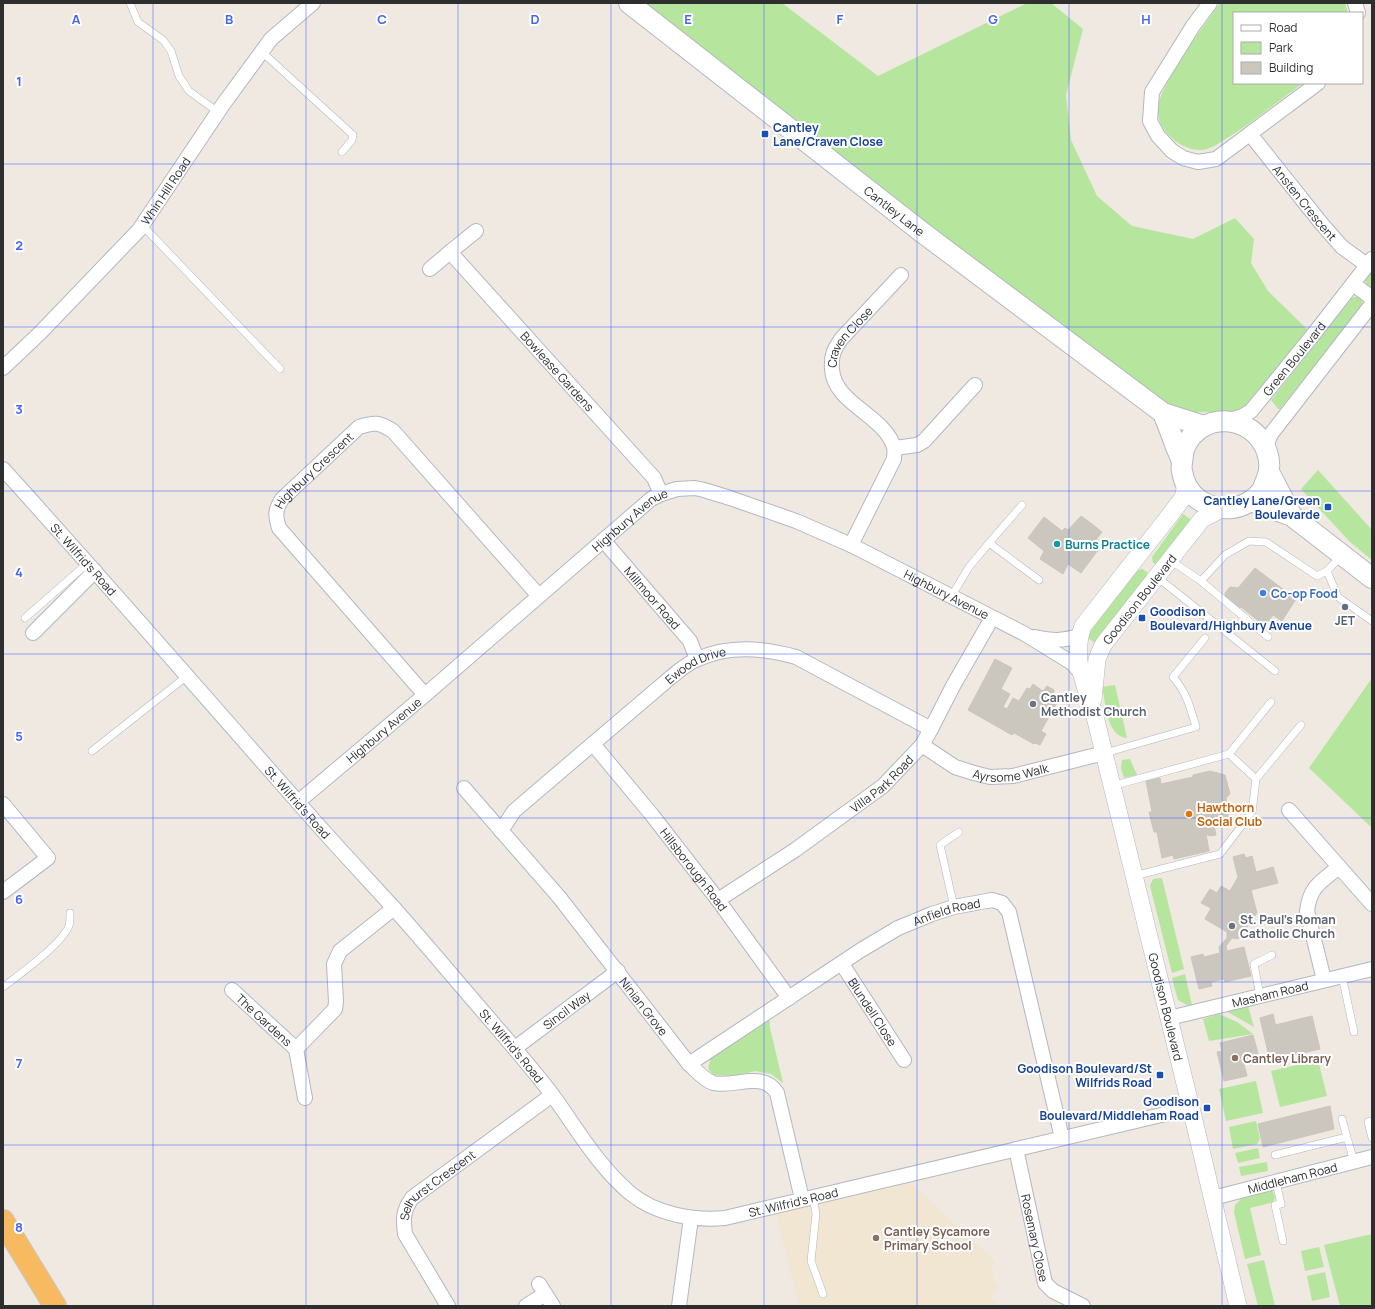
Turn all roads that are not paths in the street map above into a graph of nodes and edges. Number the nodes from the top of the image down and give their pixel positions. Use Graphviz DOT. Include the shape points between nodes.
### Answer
graph roads {
  1 [pos="130,3"];
  2 [pos="313,3"];
  3 [pos="629,3"];
  4 [pos="1210,3"];
  5 [pos="262,52"];
  6 [pos="1317,84"];
  7 [pos="218,112"];
  8 [pos="1250,134"];
  9 [pos="342,152"];
  10 [pos="142,225"];
  11 [pos="476,231"];
  12 [pos="450,252"];
  13 [pos="1370,262"];
  14 [pos="430,269"];
  15 [pos="901,275"];
  16 [pos="1353,284"];
  17 [pos="1372,298"];
  18 [pos="1372,304"];
  19 [pos="3,368"];
  20 [pos="280,369"];
  21 [pos="975,385"];
  22 [pos="1163,413"];
  23 [pos="1227,421"];
  24 [pos="1204,426"];
  25 [pos="895,448"];
  26 [pos="1267,451"];
  27 [pos="1182,462"];
  28 [pos="3,469"];
  29 [pos="1269,472"];
  30 [pos="1186,485"];
  31 [pos="661,494"];
  32 [pos="1251,501"];
  33 [pos="1022,505"];
  34 [pos="1222,509"];
  35 [pos="1292,516"];
  36 [pos="603,540"];
  37 [pos="989,543"];
  38 [pos="851,546"];
  39 [pos="1342,555"];
  40 [pos="1135,560"];
  41 [pos="1170,560"];
  42 [pos="92,567"];
  43 [pos="1327,571"];
  44 [pos="1156,577"];
  45 [pos="1372,578"];
  46 [pos="1039,580"];
  47 [pos="1202,581"];
  48 [pos="539,596"];
  49 [pos="951,597"];
  50 [pos="25,618"];
  51 [pos="992,618"];
  52 [pos="1372,622"];
  53 [pos="33,633"];
  54 [pos="1025,634"];
  55 [pos="1079,636"];
  56 [pos="1268,637"];
  57 [pos="1205,638"];
  58 [pos="697,659"];
  59 [pos="1274,671"];
  60 [pos="1080,672"];
  61 [pos="187,676"];
  62 [pos="425,695"];
  63 [pos="1271,702"];
  64 [pos="1092,708"];
  65 [pos="1301,725"];
  66 [pos="932,729"];
  67 [pos="593,744"];
  68 [pos="922,745"];
  69 [pos="92,751"];
  70 [pos="1104,753"];
  71 [pos="1230,754"];
  72 [pos="1256,779"];
  73 [pos="1112,786"];
  74 [pos="464,788"];
  75 [pos="298,802"];
  76 [pos="3,804"];
  77 [pos="1289,810"];
  78 [pos="501,831"];
  79 [pos="959,832"];
  80 [pos="1339,867"];
  81 [pos="1134,876"];
  82 [pos="3,892"];
  83 [pos="718,900"];
  84 [pos="1372,904"];
  85 [pos="954,907"];
  86 [pos="394,908"];
  87 [pos="70,914"];
  88 [pos="1272,955"];
  89 [pos="842,964"];
  90 [pos="1372,969"];
  91 [pos="618,971"];
  92 [pos="1342,976"];
  93 [pos="1324,980"];
  94 [pos="3,987"];
  95 [pos="232,990"];
  96 [pos="1260,996"];
  97 [pos="790,998"];
  98 [pos="1169,1018"];
  99 [pos="1354,1032"];
  100 [pos="515,1048"];
  101 [pos="296,1049"];
  102 [pos="904,1060"];
  103 [pos="689,1064"];
  104 [pos="552,1095"];
  105 [pos="305,1098"];
  106 [pos="1191,1108"];
  107 [pos="1342,1120"];
  108 [pos="1372,1121"];
  109 [pos="1347,1137"];
  110 [pos="1062,1138"];
  111 [pos="1372,1138"];
  112 [pos="1016,1149"];
  113 [pos="1275,1155"];
  114 [pos="1372,1157"];
  115 [pos="1354,1162"];
  116 [pos="1276,1182"];
  117 [pos="808,1198"];
  118 [pos="1213,1198"];
  119 [pos="691,1218"];
  120 [pos="3,1221"];
  121 [pos="1283,1240"];
  122 [pos="822,1294"];
  123 [pos="55,1306"];
  124 [pos="448,1306"];
  125 [pos="526,1306"];
  126 [pos="553,1306"];
  127 [pos="679,1306"];
  128 [pos="1083,1306"];
  129 [pos="1238,1306"];
  1 -- 7 [label="lane" via="138,22 163,40 189,91"];
  2 -- 5 [label="street, Whin Hill Road" via="271,39"];
  3 -- 22 [label="main road, Cantley Lane" via="923,233"];
  4 -- 8 [label="street" via="1152,92 1150,121 1158,136 1172,151 1183,158 1198,162 1216,159"];
  5 -- 7 [label="street, Whin Hill Road"];
  5 -- 9 [label="lane" via="353,135"];
  6 -- 8 [label="street"];
  7 -- 10 [label="street, Whin Hill Road"];
  8 -- 13 [label="street, Ansten Crescent" via="1342,247"];
  10 -- 19 [label="street, Whin Hill Road" via="40,333"];
  10 -- 20 [label="lane"];
  11 -- 12 [label="street"];
  12 -- 14 [label="street"];
  12 -- 31 [label="street, Bowlease Gardens" via="654,478"];
  13 -- 16 [label="street, Green Boulevard"];
  15 -- 25 [label="street, Craven Close" via="842,338 834,349 831,362 832,376 837,388 888,434"];
  16 -- 17 [label="street"];
  16 -- 23 [label="street, Green Boulevard" via="1251,411"];
  18 -- 26 [label="street" via="1271,434"];
  21 -- 25 [label="street" via="924,441 918,445"];
  22 -- 24 [label="main road, Cantley Lane"];
  22 -- 27 [label="main road"];
  23 -- 24 [label="main road"];
  23 -- 26 [label="main road" via="1246,426 1255,432 1264,442"];
  24 -- 27 [label="main road" via="1192,436 1185,447"];
  25 -- 38 [label="street" via="894,459"];
  26 -- 29 [label="main road" via="1270,459"];
  27 -- 30 [label="main road"];
  28 -- 42 [label="street, St. Wilfrid's Road"];
  29 -- 32 [label="main road" via="1262,490"];
  29 -- 35 [label="main road"];
  30 -- 34 [label="main road" via="1201,502"];
  30 -- 40 [label="street, Goodison Boulevard" via="1183,498"];
  31 -- 36 [label="street, Highbury Avenue" via="651,499"];
  31 -- 38 [label="street, Highbury Avenue" via="677,489 704,490 796,521"];
  32 -- 34 [label="main road" via="1236,508"];
  32 -- 35 [label="main road"];
  33 -- 37 [label="lane"];
  34 -- 41 [label="street, Goodison Boulevard" via="1202,519"];
  35 -- 39 [label="main road"];
  36 -- 48 [label="street, Highbury Avenue"];
  36 -- 58 [label="street, Millmoor Road" via="690,641"];
  37 -- 46 [label="lane"];
  37 -- 49 [label="lane" via="969,567"];
  38 -- 49 [label="street, Highbury Avenue"];
  39 -- 43 [label="lane"];
  39 -- 45 [label="main road"];
  40 -- 44 [label="street"];
  40 -- 55 [label="street, Goodison Boulevard" via="1083,626"];
  41 -- 44 [label="street, Goodison Boulevard"];
  41 -- 47 [label="lane"];
  42 -- 50 [label="lane"];
  42 -- 53 [label="street"];
  42 -- 61 [label="street, St. Wilfrid's Road"];
  43 -- 47 [label="lane" via="1317,576 1266,542 1249,541 1225,555"];
  43 -- 52 [label="lane" via="1338,597"];
  44 -- 59 [label="lane"];
  44 -- 64 [label="street, Goodison Boulevard" via="1103,645 1097,659"];
  47 -- 56 [label="lane"];
  48 -- 62 [label="street, Highbury Avenue"];
  48 -- 62 [label="street, Highbury Crescent" via="393,431 382,424 359,427 282,498 275,517 279,528"];
  49 -- 51 [label="street, Highbury Avenue"];
  51 -- 54 [label="street, Highbury Avenue"];
  51 -- 66 [label="street, Villa Park Road"];
  54 -- 55 [label="street" via="1053,641 1064,641"];
  54 -- 60 [label="street" via="1072,663"];
  55 -- 60 [label="street, Goodison Boulevard"];
  57 -- 70 [label="lane" via="1174,677 1188,698 1196,727"];
  58 -- 66 [label="street, Ewood Drive" via="715,653 761,649 796,657"];
  58 -- 67 [label="street, Ewood Drive" via="685,666"];
  60 -- 64 [label="street, Goodison Boulevard"];
  61 -- 69 [label="lane"];
  61 -- 75 [label="street, St. Wilfrid's Road"];
  62 -- 75 [label="street, Highbury Avenue"];
  63 -- 71 [label="lane"];
  64 -- 70 [label="street, Goodison Boulevard"];
  65 -- 72 [label="lane"];
  66 -- 68 [label="street, Villa Park Road"];
  67 -- 78 [label="street, Ewood Drive" via="514,811"];
  67 -- 83 [label="street, Hillsborough Road"];
  68 -- 70 [label="street, Ayrsome Walk" via="955,766 990,777 1013,776"];
  68 -- 83 [label="street, Villa Park Road" via="883,786 866,799 795,850"];
  70 -- 73 [label="street, Goodison Boulevard"];
  71 -- 72 [label="lane"];
  71 -- 73 [label="lane"];
  72 -- 81 [label="lane" via="1252,812 1220,854"];
  73 -- 81 [label="street, Goodison Boulevard"];
  74 -- 78 [label="street, Ninian Grove"];
  75 -- 86 [label="street, St. Wilfrid's Road"];
  76 -- 82 [label="street" via="48,858"];
  77 -- 80 [label="street"];
  78 -- 91 [label="street, Ninian Grove"];
  79 -- 85 [label="lane" via="940,845"];
  80 -- 84 [label="street"];
  80 -- 93 [label="street" via="1316,886 1307,911"];
  81 -- 98 [label="street, Goodison Boulevard"];
  83 -- 97 [label="street, Hillsborough Road"];
  85 -- 89 [label="street, Anfield Road" via="898,928"];
  85 -- 110 [label="street, Anfield Road" via="992,900 1002,903 1009,912"];
  86 -- 100 [label="street, St. Wilfrid's Road"];
  86 -- 101 [label="street, The Gardens" via="340,951 334,964 335,1009"];
  87 -- 94 [label="lane" via="69,925 62,936 38,960"];
  88 -- 96 [label="lane" via="1254,964"];
  89 -- 97 [label="street, Anfield Road"];
  89 -- 102 [label="street, Blundell Close"];
  90 -- 92 [label="street, Masham Road"];
  91 -- 100 [label="street, Sincil Way"];
  91 -- 103 [label="street, Ninian Grove"];
  92 -- 93 [label="street, Masham Road"];
  92 -- 99 [label="lane"];
  93 -- 96 [label="street, Masham Road"];
  95 -- 101 [label="street, The Gardens"];
  96 -- 98 [label="street, Masham Road"];
  97 -- 103 [label="street, Anfield Road"];
  98 -- 106 [label="street, Goodison Boulevard"];
  100 -- 104 [label="street, St. Wilfrid's Road"];
  101 -- 105 [label="street, The Gardens"];
  103 -- 117 [label="street, Ninian Grove" via="712,1083 763,1082 775,1090"];
  104 -- 119 [label="street, St. Wilfrid's Road" via="603,1167 616,1181 633,1196 651,1206"];
  104 -- 124 [label="street, Selhurst Crescent" via="412,1198 406,1208 403,1220 405,1234"];
  106 -- 110 [label="street, St. Wilfrid's Road"];
  106 -- 118 [label="street, Goodison Boulevard"];
  107 -- 109 [label="lane"];
  108 -- 111 [label="lane" via="1368,1122"];
  109 -- 113 [label="lane"];
  109 -- 115 [label="lane"];
  110 -- 112 [label="street, St. Wilfrid's Road"];
  112 -- 117 [label="street, St. Wilfrid's Road"];
  112 -- 128 [label="street, Rosemary Close" via="1045,1283 1053,1291"];
  114 -- 115 [label="street, Middleham Road"];
  115 -- 116 [label="street, Middleham Road"];
  116 -- 118 [label="street, Middleham Road"];
  116 -- 121 [label="lane" via="1281,1204 1275,1205"];
  117 -- 119 [label="street, St. Wilfrid's Road" via="725,1218"];
  117 -- 122 [label="lane" via="816,1214 811,1261"];
  118 -- 129 [label="street, Goodison Boulevard"];
  119 -- 127 [label="street"];
  120 -- 123 [label="highway"];
  125 -- 126 [label="street" via="542,1289"];
}
